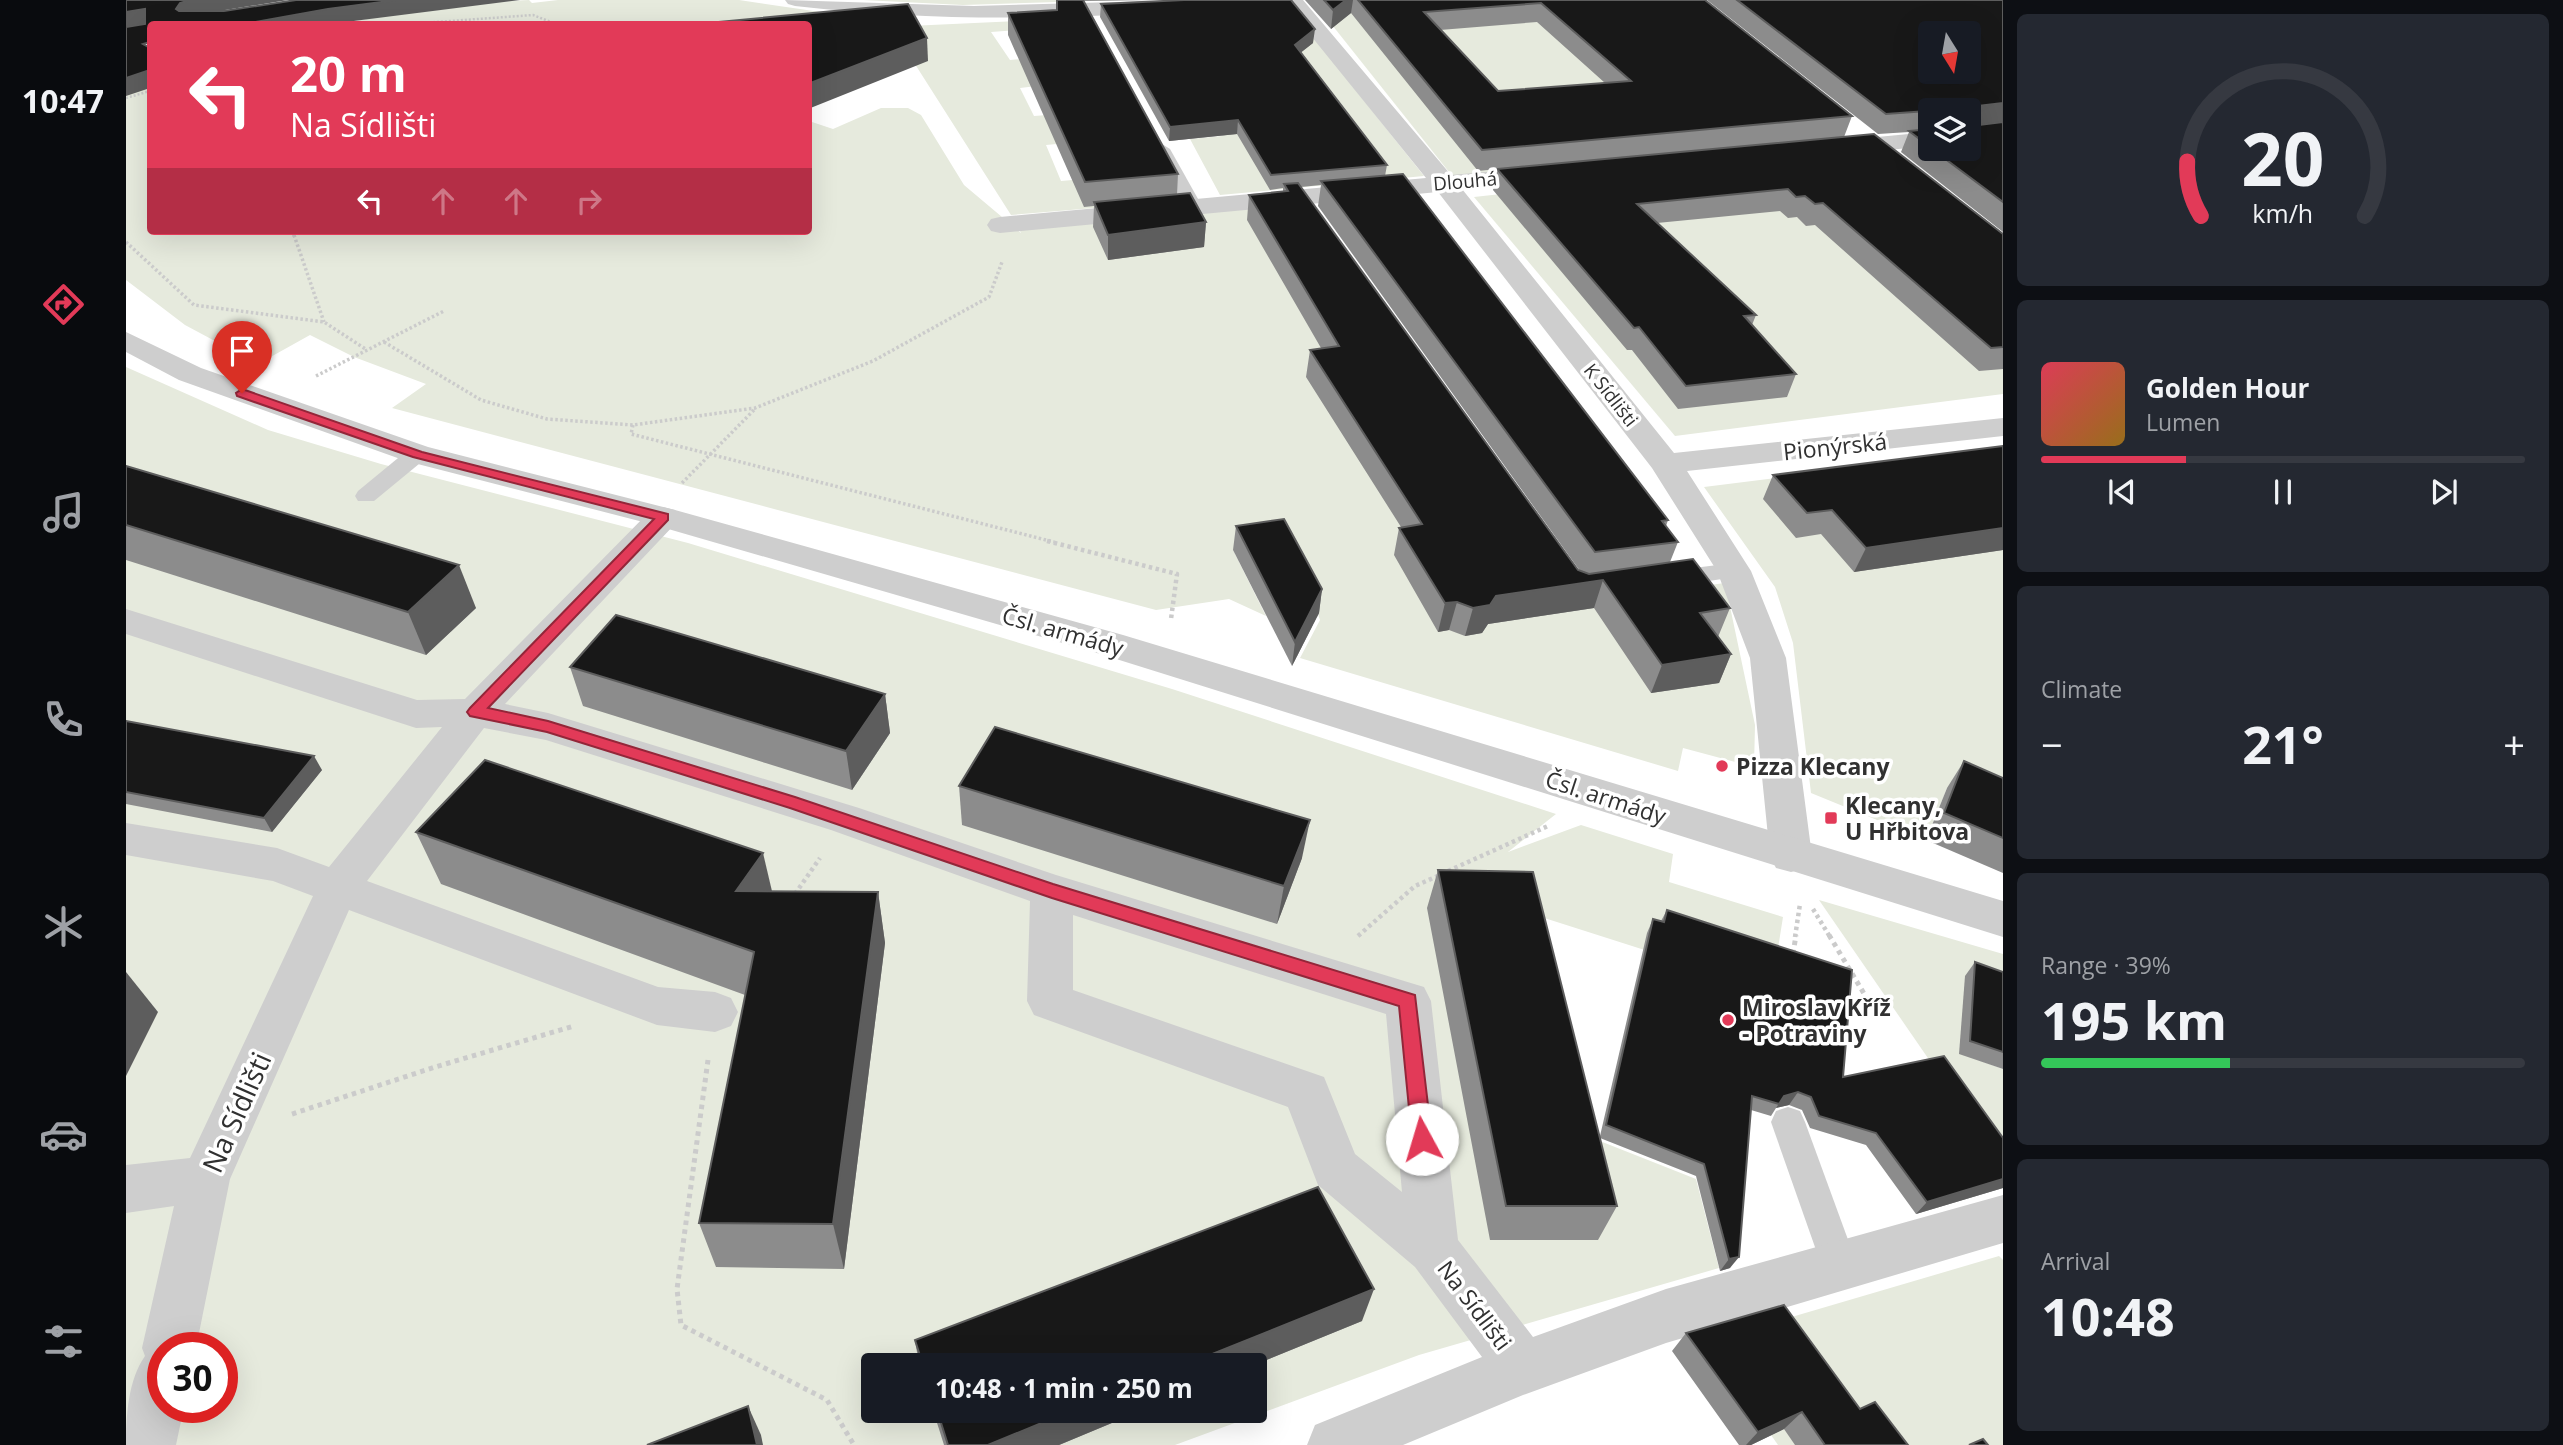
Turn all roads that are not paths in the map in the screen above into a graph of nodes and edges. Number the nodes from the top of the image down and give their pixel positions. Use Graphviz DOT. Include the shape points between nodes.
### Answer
graph roads {
  1 [pos="795,0"];
  2 [pos="1292,0"];
  3 [pos="1170,6"];
  4 [pos="1851,128"];
  5 [pos="1153,133"];
  6 [pos="1918,140"];
  7 [pos="1872,145"];
  8 [pos="1817,150"];
  9 [pos="1894,162"];
  10 [pos="1569,172"];
  11 [pos="1444,183"];
  12 [pos="1299,196"];
  13 [pos="1193,206"];
  14 [pos="1315,218"];
  15 [pos="1000,225"];
  16 [pos="126,341"];
  17 [pos="2003,427"];
  18 [pos="417,454"];
  19 [pos="1667,464"];
  20 [pos="366,496"];
  21 [pos="670,503"];
  22 [pos="1734,571"];
  23 [pos="1643,582"];
  24 [pos="126,621"];
  25 [pos="475,712"];
  26 [pos="126,839"];
  27 [pos="1796,873"];
  28 [pos="338,887"];
  29 [pos="1052,891"];
  30 [pos="2003,919"];
  31 [pos="715,1012"];
  32 [pos="1787,1122"];
  33 [pos="215,1158"];
  34 [pos="126,1189"];
  35 [pos="2003,1219"];
  36 [pos="1433,1250"];
  37 [pos="1840,1267"];
  38 [pos="173,1332"];
  39 [pos="1523,1368"];
  40 [pos="153,1423"];
  41 [pos="148,1445"];
  42 [pos="1335,1445"];
  1 -- 3 [label="street" via="915,12 1090,17"];
  2 -- 11 [label="street, K Sídlišti"];
  4 -- 7 [label="street"];
  5 -- 13 [label="lane"];
  6 -- 7 [label="street"];
  7 -- 8 [label="street"];
  7 -- 9 [label="street"];
  10 -- 11 [label="street, Dlouhá"];
  11 -- 12 [label="street, Dlouhá"];
  11 -- 19 [label="street, K Sídlišti"];
  12 -- 13 [label="street, Dlouhá"];
  12 -- 14 [label="lane"];
  13 -- 15 [label="street, Dlouhá"];
  16 -- 18 [label="street, Čsl. armády" via="190,374"];
  17 -- 19 [label="street, Pionýrská"];
  18 -- 20 [label="lane"];
  18 -- 21 [label="street, Čsl. armády"];
  19 -- 22 [label="street, K Sídlišti"];
  21 -- 25 [label="street, Na Sídlišti"];
  21 -- 27 [label="street, Čsl. armády" via="1578,787"];
  22 -- 23 [label="lane"];
  22 -- 27 [label="street, K Sídlišti" via="1768,658"];
  24 -- 25 [label="street, Na Sídlišti" via="416,714"];
  25 -- 28 [label="street, Na Sídlišti"];
  25 -- 29 [label="street, Na Sídlišti" via="548,727 806,807"];
  26 -- 28 [label="street" via="277,865"];
  27 -- 30 [label="street, Čsl. armády"];
  28 -- 31 [label="street" via="657,1006"];
  28 -- 33 [label="street, Na Sídlišti"];
  29 -- 36 [label="street" via="1050,1002 1307,1093 1336,1169"];
  29 -- 36 [label="street, Na Sídlišti" via="1408,1001"];
  32 -- 37 [label="lane"];
  33 -- 34 [label="street"];
  33 -- 38 [label="street, Na Sídlišti"];
  35 -- 37 [label="street"];
  36 -- 39 [label="street, Na Sídlišti"];
  37 -- 39 [label="street" via="1666,1316"];
  39 -- 42 [label="street"];
  40 -- 41 [label="street"];
}
